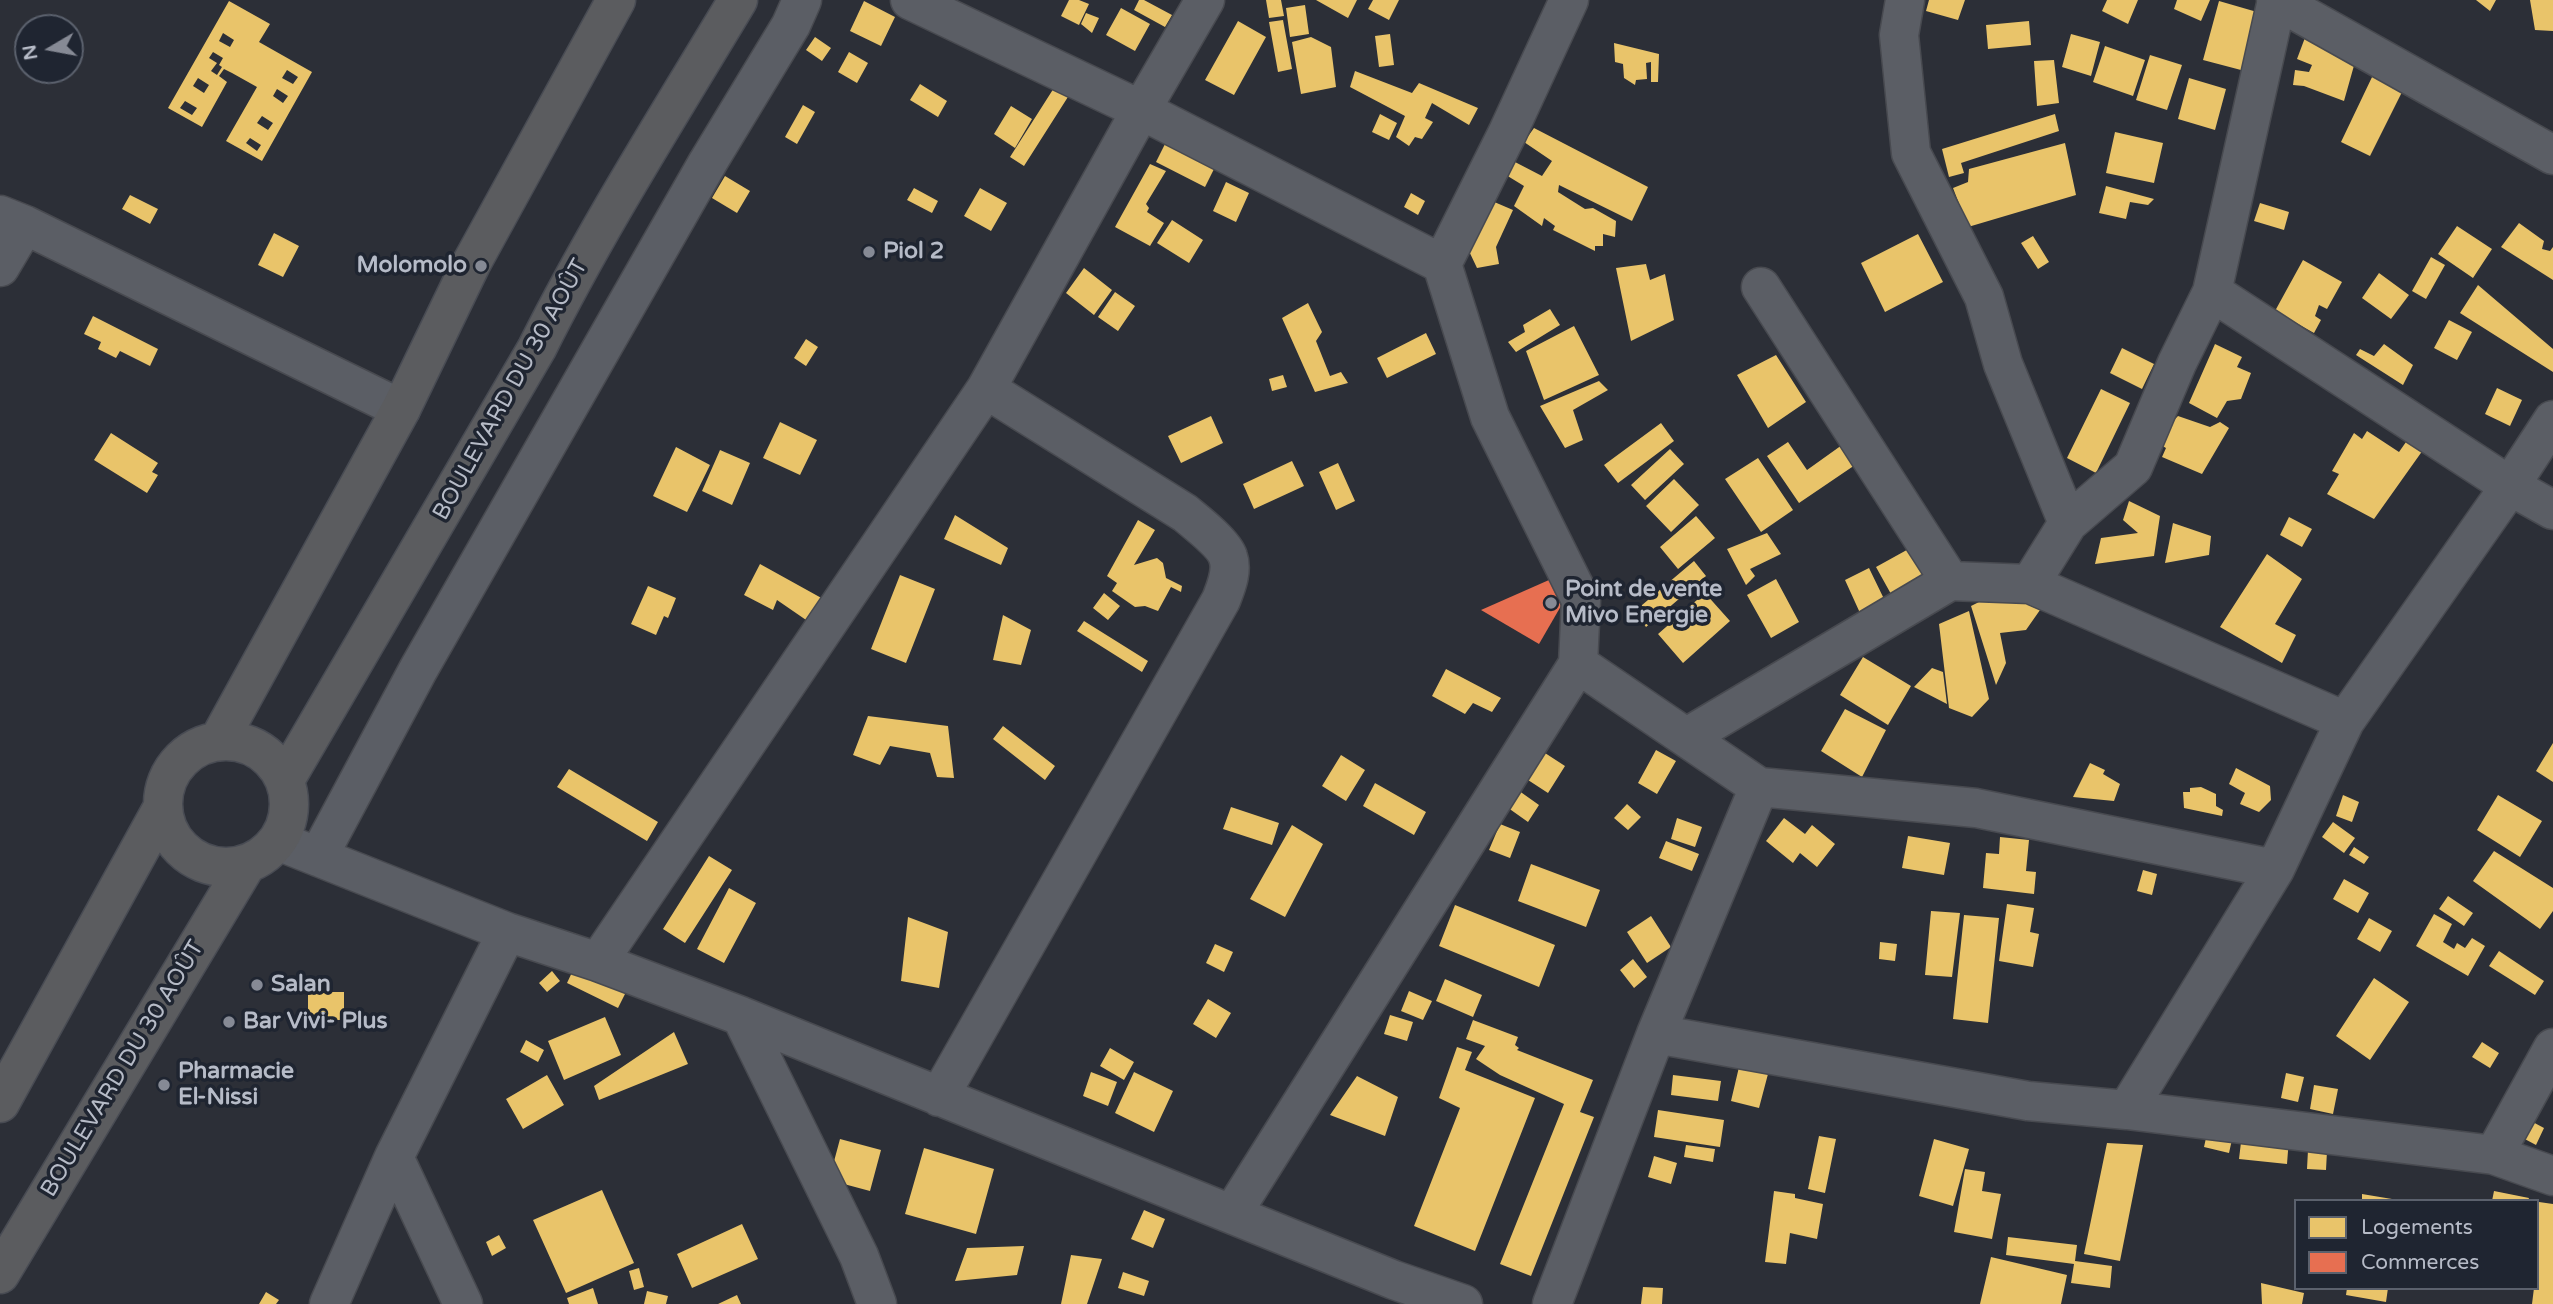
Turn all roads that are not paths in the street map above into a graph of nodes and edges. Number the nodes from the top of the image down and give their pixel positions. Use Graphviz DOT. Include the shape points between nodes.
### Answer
graph roads {
  1 [pos="616,0"];
  2 [pos="738,0"];
  3 [pos="802,0"];
  4 [pos="910,0"];
  5 [pos="1205,0"];
  6 [pos="1569,0"];
  7 [pos="1905,0"];
  8 [pos="2276,0"];
  9 [pos="1141,110"];
  10 [pos="2553,155"];
  11 [pos="12,220"];
  12 [pos="1442,264"];
  13 [pos="0,267"];
  14 [pos="1761,288"];
  15 [pos="2212,292"];
  16 [pos="986,389"];
  17 [pos="401,409"];
  18 [pos="2553,420"];
  19 [pos="2510,486"];
  20 [pos="2553,510"];
  21 [pos="2068,523"];
  22 [pos="1950,581"];
  23 [pos="2031,584"];
  24 [pos="1578,664"];
  25 [pos="2345,721"];
  26 [pos="1686,737"];
  27 [pos="219,740"];
  28 [pos="285,780"];
  29 [pos="1759,787"];
  30 [pos="163,807"];
  31 [pos="278,841"];
  32 [pos="318,857"];
  33 [pos="246,864"];
  34 [pos="2275,869"];
  35 [pos="507,932"];
  36 [pos="598,962"];
  37 [pos="741,1016"];
  38 [pos="1656,1034"];
  39 [pos="2553,1048"];
  40 [pos="4,1088"];
  41 [pos="939,1097"];
  42 [pos="2127,1110"];
  43 [pos="2494,1155"];
  44 [pos="394,1157"];
  45 [pos="2553,1176"];
  46 [pos="1232,1214"];
  47 [pos="0,1273"];
  48 [pos="1391,1292"];
  49 [pos="329,1304"];
  50 [pos="463,1304"];
  51 [pos="877,1304"];
  52 [pos="1463,1304"];
  53 [pos="1552,1304"];
  1 -- 17 [label="highway" via="471,264"];
  2 -- 28 [label="highway, BOULEVARD DU 30 AOÛT"];
  3 -- 32 [label="street" via="418,670"];
  4 -- 9 [label="street"];
  5 -- 9 [label="street"];
  6 -- 12 [label="street"];
  7 -- 21 [label="street" via="1899,35 1912,153 1984,297 2003,364"];
  8 -- 10 [label="street"];
  8 -- 15 [label="street"];
  9 -- 12 [label="street"];
  9 -- 16 [label="street"];
  11 -- 13 [label="street"];
  11 -- 17 [label="street"];
  12 -- 24 [label="street" via="1490,417 1581,600"];
  14 -- 22 [label="street"];
  15 -- 19 [label="street"];
  15 -- 21 [label="street" via="2176,363 2133,467"];
  16 -- 36 [label="street"];
  16 -- 41 [label="street" via="1185,513 1228,556 1229,578 1221,600"];
  17 -- 27 [label="highway"];
  18 -- 19 [label="street"];
  19 -- 20 [label="street"];
  19 -- 25 [label="street"];
  21 -- 23 [label="street"];
  22 -- 23 [label="street"];
  22 -- 26 [label="street"];
  23 -- 25 [label="street"];
  24 -- 26 [label="street"];
  24 -- 46 [label="street"];
  25 -- 34 [label="street"];
  26 -- 29 [label="street"];
  27 -- 28 [label="highway" via="258,748"];
  27 -- 30 [label="highway" via="201,745 172,770"];
  28 -- 31 [label="highway" via="288,822"];
  29 -- 34 [label="street" via="1976,808"];
  29 -- 38 [label="street"];
  30 -- 33 [label="highway" via="167,826 190,856 226,867"];
  30 -- 40 [label="highway"];
  31 -- 32 [label="street"];
  31 -- 33 [label="highway"];
  32 -- 35 [label="street"];
  33 -- 47 [label="highway, BOULEVARD DU 30 AOÛT"];
  34 -- 42 [label="street"];
  35 -- 36 [label="street"];
  35 -- 44 [label="street"];
  36 -- 37 [label="street"];
  37 -- 41 [label="street"];
  37 -- 51 [label="street" via="859,1256"];
  38 -- 42 [label="street" via="2000,1097"];
  38 -- 53 [label="street"];
  39 -- 43 [label="street"];
  41 -- 46 [label="street"];
  42 -- 43 [label="street"];
  43 -- 45 [label="street"];
  44 -- 49 [label="street"];
  44 -- 50 [label="street"];
  46 -- 48 [label="street"];
  48 -- 52 [label="street"];
}
